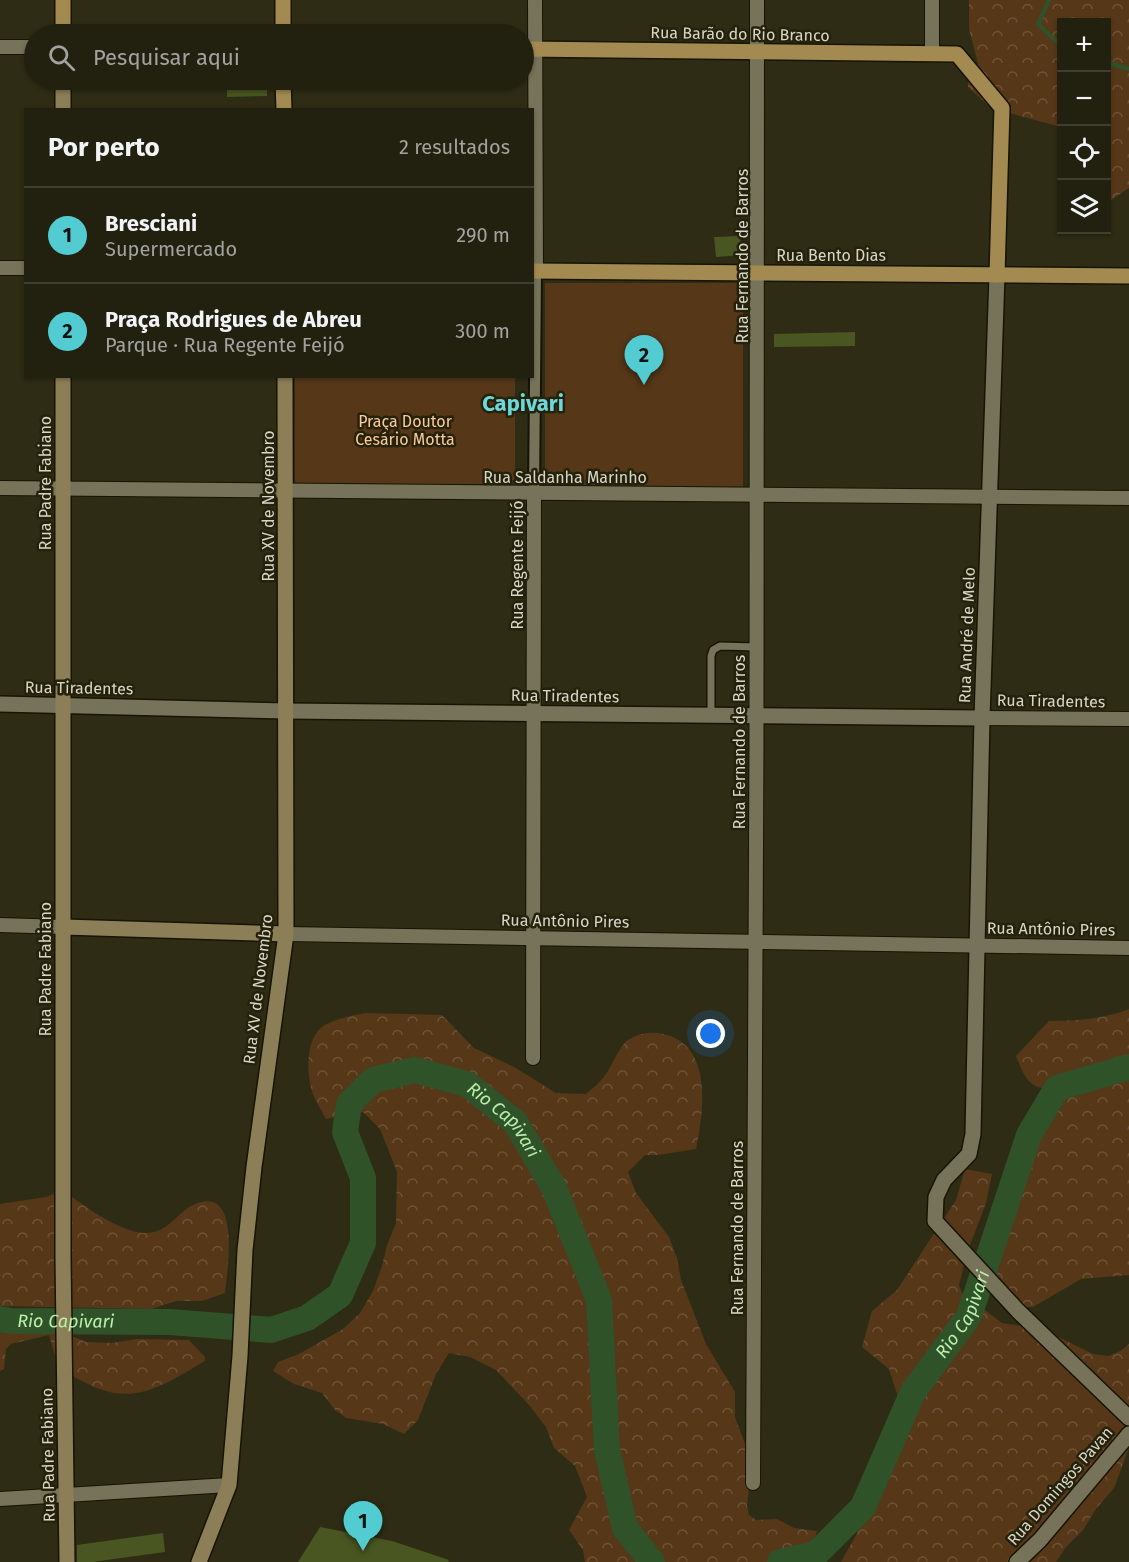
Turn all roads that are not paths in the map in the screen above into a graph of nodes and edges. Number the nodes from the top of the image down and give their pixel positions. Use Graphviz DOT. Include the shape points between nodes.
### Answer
graph roads {
  1 [pos="63,0"];
  2 [pos="283,0"];
  3 [pos="535,0"];
  4 [pos="757,0"];
  5 [pos="932,0"];
  6 [pos="63,24"];
  7 [pos="283,24"];
  8 [pos="532,24"];
  9 [pos="0,47"];
  10 [pos="24,47"];
  11 [pos="534,50"];
  12 [pos="758,52"];
  13 [pos="932,54"];
  14 [pos="957,54"];
  15 [pos="63,90"];
  16 [pos="283,90"];
  17 [pos="530,90"];
  18 [pos="63,108"];
  19 [pos="284,108"];
  20 [pos="530,108"];
  21 [pos="0,268"];
  22 [pos="24,268"];
  23 [pos="534,271"];
  24 [pos="759,273"];
  25 [pos="996,275"];
  26 [pos="1129,276"];
  27 [pos="63,378"];
  28 [pos="285,378"];
  29 [pos="0,488"];
  30 [pos="63,489"];
  31 [pos="286,491"];
  32 [pos="534,493"];
  33 [pos="757,495"];
  34 [pos="989,497"];
  35 [pos="1129,498"];
  36 [pos="756,647"];
  37 [pos="0,704"];
  38 [pos="63,706"];
  39 [pos="286,711"];
  40 [pos="534,714"];
  41 [pos="711,715"];
  42 [pos="756,716"];
  43 [pos="982,718"];
  44 [pos="1129,719"];
  45 [pos="0,925"];
  46 [pos="63,927"];
  47 [pos="286,934"];
  48 [pos="533,938"];
  49 [pos="754,942"];
  50 [pos="978,946"];
  51 [pos="1129,948"];
  52 [pos="533,1058"];
  53 [pos="1129,1418"];
  54 [pos="1129,1434"];
  55 [pos="753,1484"];
  56 [pos="229,1485"];
  57 [pos="67,1495"];
  58 [pos="0,1499"];
  59 [pos="67,1562"];
  60 [pos="200,1562"];
  61 [pos="1017,1562"];
  1 -- 6 [label="main road"];
  2 -- 7 [label="main road"];
  3 -- 8 [label="street, Rua Regente Feijó"];
  4 -- 12 [label="street, Rua Fernando de Barros"];
  5 -- 13 [label="street"];
  9 -- 10 [label="street"];
  11 -- 12 [label="main road, Rua Barão do Rio Branco"];
  12 -- 13 [label="main road, Rua Barão do Rio Branco"];
  12 -- 24 [label="street, Rua Fernando de Barros"];
  13 -- 14 [label="main road, Rua Barão do Rio Branco"];
  14 -- 25 [label="main road, Rua André de Melo" via="1002,108"];
  15 -- 18 [label="main road"];
  16 -- 19 [label="main road"];
  17 -- 20 [label="street, Rua Regente Feijó"];
  21 -- 22 [label="street"];
  23 -- 24 [label="main road, Rua Bento Dias"];
  23 -- 32 [label="street, Rua Regente Feijó"];
  24 -- 25 [label="main road, Rua Bento Dias"];
  24 -- 33 [label="street, Rua Fernando de Barros"];
  25 -- 26 [label="main road, Rua Bento Dias"];
  25 -- 34 [label="street, Rua André de Melo"];
  27 -- 30 [label="main road, Rua Padre Fabiano"];
  28 -- 31 [label="main road, Rua XV de Novembro"];
  29 -- 30 [label="street, Rua Saldanha Marinho"];
  30 -- 31 [label="street, Rua Saldanha Marinho"];
  30 -- 38 [label="main road, Rua Padre Fabiano"];
  31 -- 32 [label="street, Rua Saldanha Marinho"];
  31 -- 39 [label="main road, Rua XV de Novembro"];
  32 -- 33 [label="street, Rua Saldanha Marinho"];
  32 -- 40 [label="street, Rua Regente Feijó"];
  33 -- 34 [label="street, Rua Saldanha Marinho"];
  33 -- 36 [label="street, Rua Fernando de Barros"];
  34 -- 35 [label="street, Rua Saldanha Marinho"];
  34 -- 43 [label="street, Rua André de Melo"];
  36 -- 41 [label="lane" via="720,646 713,650"];
  36 -- 42 [label="street, Rua Fernando de Barros"];
  37 -- 38 [label="street, Rua Tiradentes"];
  38 -- 39 [label="street, Rua Tiradentes"];
  38 -- 46 [label="main road, Rua Padre Fabiano"];
  39 -- 40 [label="street, Rua Tiradentes"];
  39 -- 47 [label="main road, Rua XV de Novembro"];
  40 -- 41 [label="street, Rua Tiradentes"];
  40 -- 48 [label="street, Rua Regente Feijó"];
  41 -- 42 [label="street, Rua Tiradentes"];
  42 -- 43 [label="street, Rua Tiradentes"];
  42 -- 49 [label="street, Rua Fernando de Barros"];
  43 -- 44 [label="street, Rua Tiradentes"];
  43 -- 50 [label="street, Rua André de Melo"];
  45 -- 46 [label="street, Rua Antônio Pires"];
  46 -- 47 [label="main road, Rua Antônio Pires"];
  46 -- 57 [label="main road, Rua Padre Fabiano"];
  47 -- 48 [label="street, Rua Antônio Pires"];
  47 -- 56 [label="main road, Rua XV de Novembro" via="245,1250"];
  48 -- 49 [label="street, Rua Antônio Pires"];
  48 -- 52 [label="street, Rua Regente Feijó"];
  49 -- 50 [label="street, Rua Antônio Pires"];
  49 -- 55 [label="street, Rua Fernando de Barros"];
  50 -- 51 [label="street, Rua Antônio Pires"];
  50 -- 53 [label="street, Rua André de Melo" via="973,1134 969,1154 944,1180 936,1197 935,1221 1018,1311"];
  54 -- 61 [label="street, Rua Domingos Pavan"];
  56 -- 57 [label="street"];
  56 -- 60 [label="main road, Rua XV de Novembro"];
  57 -- 58 [label="street"];
  57 -- 59 [label="main road, Rua Padre Fabiano"];
}
